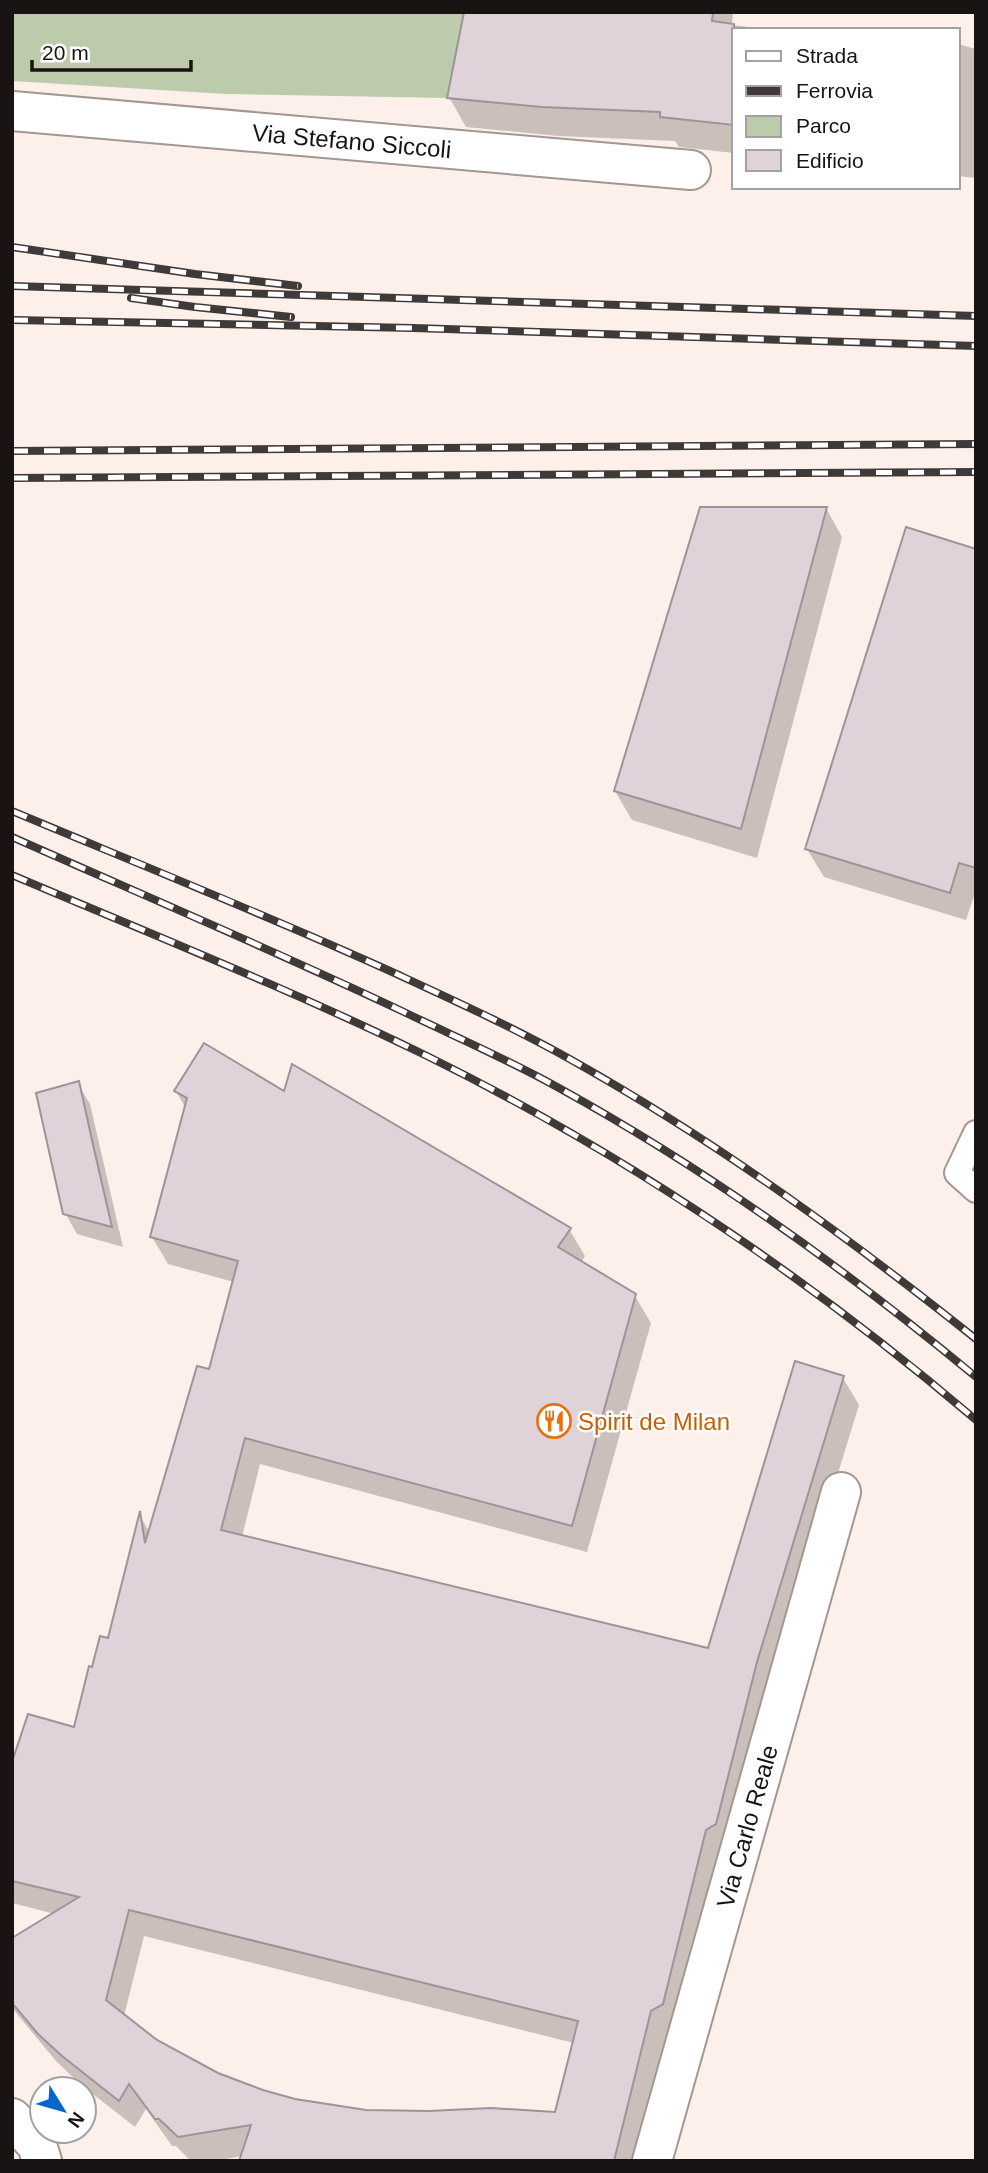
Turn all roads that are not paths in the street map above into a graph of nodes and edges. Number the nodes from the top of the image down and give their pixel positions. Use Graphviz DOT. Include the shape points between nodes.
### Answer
graph roads {
  1 [pos="12,111"];
  2 [pos="691,170"];
  3 [pos="976,1133"];
  4 [pos="976,1190"];
  5 [pos="841,1492"];
  6 [pos="12,2118"];
  7 [pos="42,2161"];
  8 [pos="652,2161"];
  1 -- 2 [label="street, Via Stefano Siccoli"];
  3 -- 4 [label="lane" via="957,1173"];
  5 -- 8 [label="street, Via Carlo Reale"];
  6 -- 7 [label="street" via="37,2145"];
}
